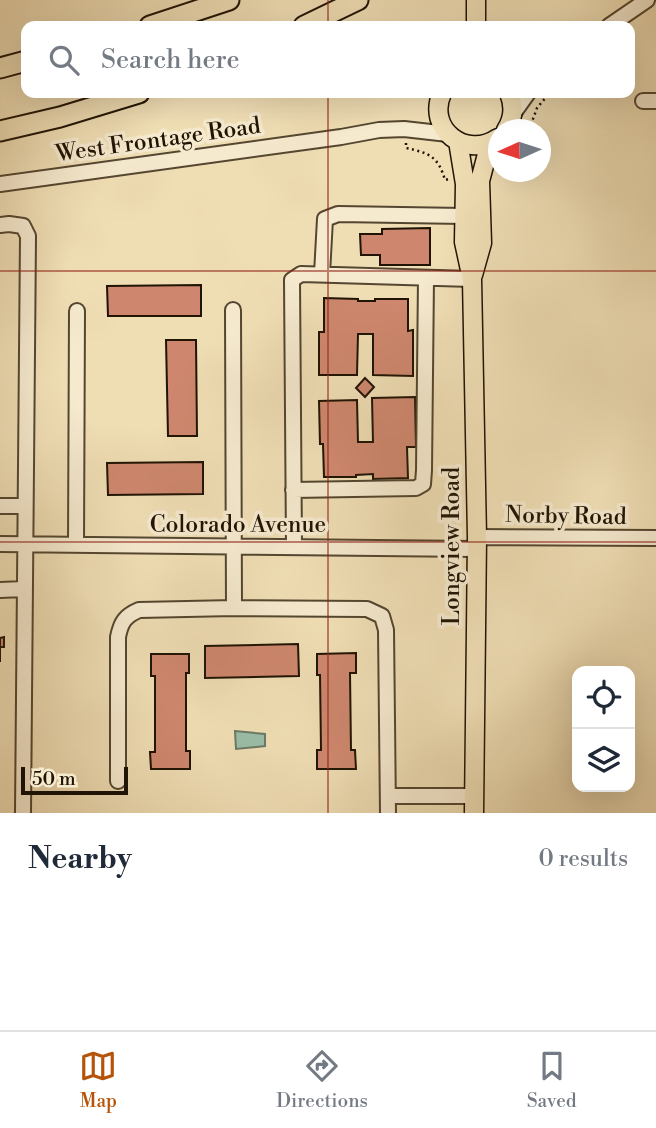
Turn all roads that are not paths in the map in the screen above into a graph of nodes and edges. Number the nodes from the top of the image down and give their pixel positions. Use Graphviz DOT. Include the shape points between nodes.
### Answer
graph roads {
  1 [pos="229,0"];
  2 [pos="358,0"];
  3 [pos="648,0"];
  4 [pos="165,21"];
  5 [pos="314,21"];
  6 [pos="616,21"];
  7 [pos="21,62"];
  8 [pos="0,68"];
  9 [pos="123,98"];
  10 [pos="440,98"];
  11 [pos="511,98"];
  12 [pos="525,98"];
  13 [pos="510,119"];
  14 [pos="511,119"];
  15 [pos="0,131"];
  16 [pos="453,138"];
  17 [pos="488,143"];
  18 [pos="488,154"];
  19 [pos="0,184"];
  20 [pos="464,216"];
  21 [pos="0,225"];
  22 [pos="322,274"];
  23 [pos="426,278"];
  24 [pos="472,279"];
  25 [pos="233,310"];
  26 [pos="77,311"];
  27 [pos="293,490"];
  28 [pos="0,506"];
  29 [pos="24,506"];
  30 [pos="656,538"];
  31 [pos="476,543"];
  32 [pos="0,544"];
  33 [pos="24,544"];
  34 [pos="76,545"];
  35 [pos="294,546"];
  36 [pos="233,547"];
  37 [pos="24,589"];
  38 [pos="0,590"];
  39 [pos="234,608"];
  40 [pos="118,781"];
  41 [pos="388,796"];
  42 [pos="474,805"];
  43 [pos="23,813"];
  44 [pos="388,813"];
  1 -- 4 [label="highway"];
  2 -- 5 [label="highway"];
  3 -- 6 [label="street"];
  7 -- 8 [label="highway"];
  9 -- 15 [label="highway"];
  10 -- 16 [label="main road, Longview Road" via="442,124"];
  11 -- 13 [label="main road"];
  12 -- 14 [label="street"];
  16 -- 17 [label="main road" via="469,145"];
  16 -- 19 [label="street, West Frontage Road" via="408,129 379,130"];
  16 -- 20 [label="main road, Longview Road" via="463,177"];
  18 -- 24 [label="main road, Longview Road" via="480,181 481,243"];
  20 -- 22 [label="street" via="338,214 325,219"];
  20 -- 24 [label="main road, Longview Road"];
  21 -- 29 [label="street" via="23,226 27,236"];
  22 -- 23 [label="street"];
  22 -- 27 [label="street" via="301,274 292,280"];
  23 -- 24 [label="street"];
  23 -- 27 [label="street" via="423,484 416,488"];
  24 -- 31 [label="main road, Longview Road"];
  25 -- 36 [label="street"];
  26 -- 34 [label="street"];
  27 -- 35 [label="street"];
  28 -- 29 [label="street"];
  29 -- 33 [label="street"];
  30 -- 31 [label="street, Norby Road"];
  31 -- 35 [label="street, Colorado Avenue"];
  31 -- 42 [label="main road, Longview Road"];
  32 -- 33 [label="street, Colorado Avenue"];
  33 -- 34 [label="street, Colorado Avenue"];
  33 -- 37 [label="street"];
  34 -- 36 [label="street, Colorado Avenue"];
  35 -- 36 [label="street, Colorado Avenue"];
  36 -- 39 [label="street"];
  37 -- 38 [label="street"];
  37 -- 43 [label="street"];
  39 -- 40 [label="street" via="139,610 120,624"];
  39 -- 41 [label="street" via="367,609 382,616 386,630"];
  41 -- 42 [label="street"];
  41 -- 44 [label="street"];
}
